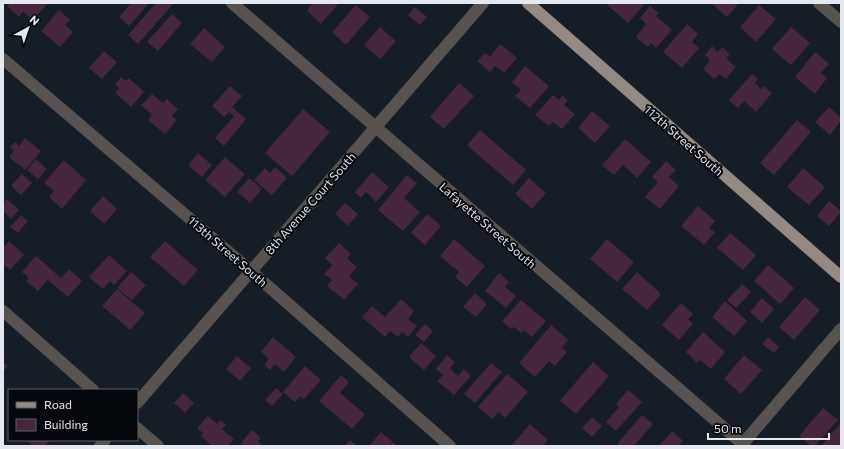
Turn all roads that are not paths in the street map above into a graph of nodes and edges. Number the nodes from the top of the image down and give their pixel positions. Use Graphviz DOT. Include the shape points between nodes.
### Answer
graph roads {
  1 [pos="232,3"];
  2 [pos="483,3"];
  3 [pos="528,3"];
  4 [pos="819,3"];
  5 [pos="841,22"];
  6 [pos="3,59"];
  7 [pos="376,127"];
  8 [pos="251,271"];
  9 [pos="841,277"];
  10 [pos="3,311"];
  11 [pos="841,329"];
  12 [pos="93,389"];
  13 [pos="138,402"];
  14 [pos="138,429"];
  15 [pos="743,445"];
  16 [pos="158,446"];
  17 [pos="450,446"];
  1 -- 7 [label="street, Lafayette Street South"];
  2 -- 7 [label="street, 8th Avenue Court South"];
  3 -- 9 [label="main road, 112th Street South"];
  4 -- 5 [label="street"];
  6 -- 8 [label="street, 113th Street South"];
  7 -- 8 [label="street, 8th Avenue Court South"];
  7 -- 15 [label="street, Lafayette Street South"];
  8 -- 13 [label="street, 8th Avenue Court South"];
  8 -- 17 [label="street, 113th Street South"];
  10 -- 12 [label="street"];
  11 -- 15 [label="street"];
  14 -- 16 [label="street"];
}
